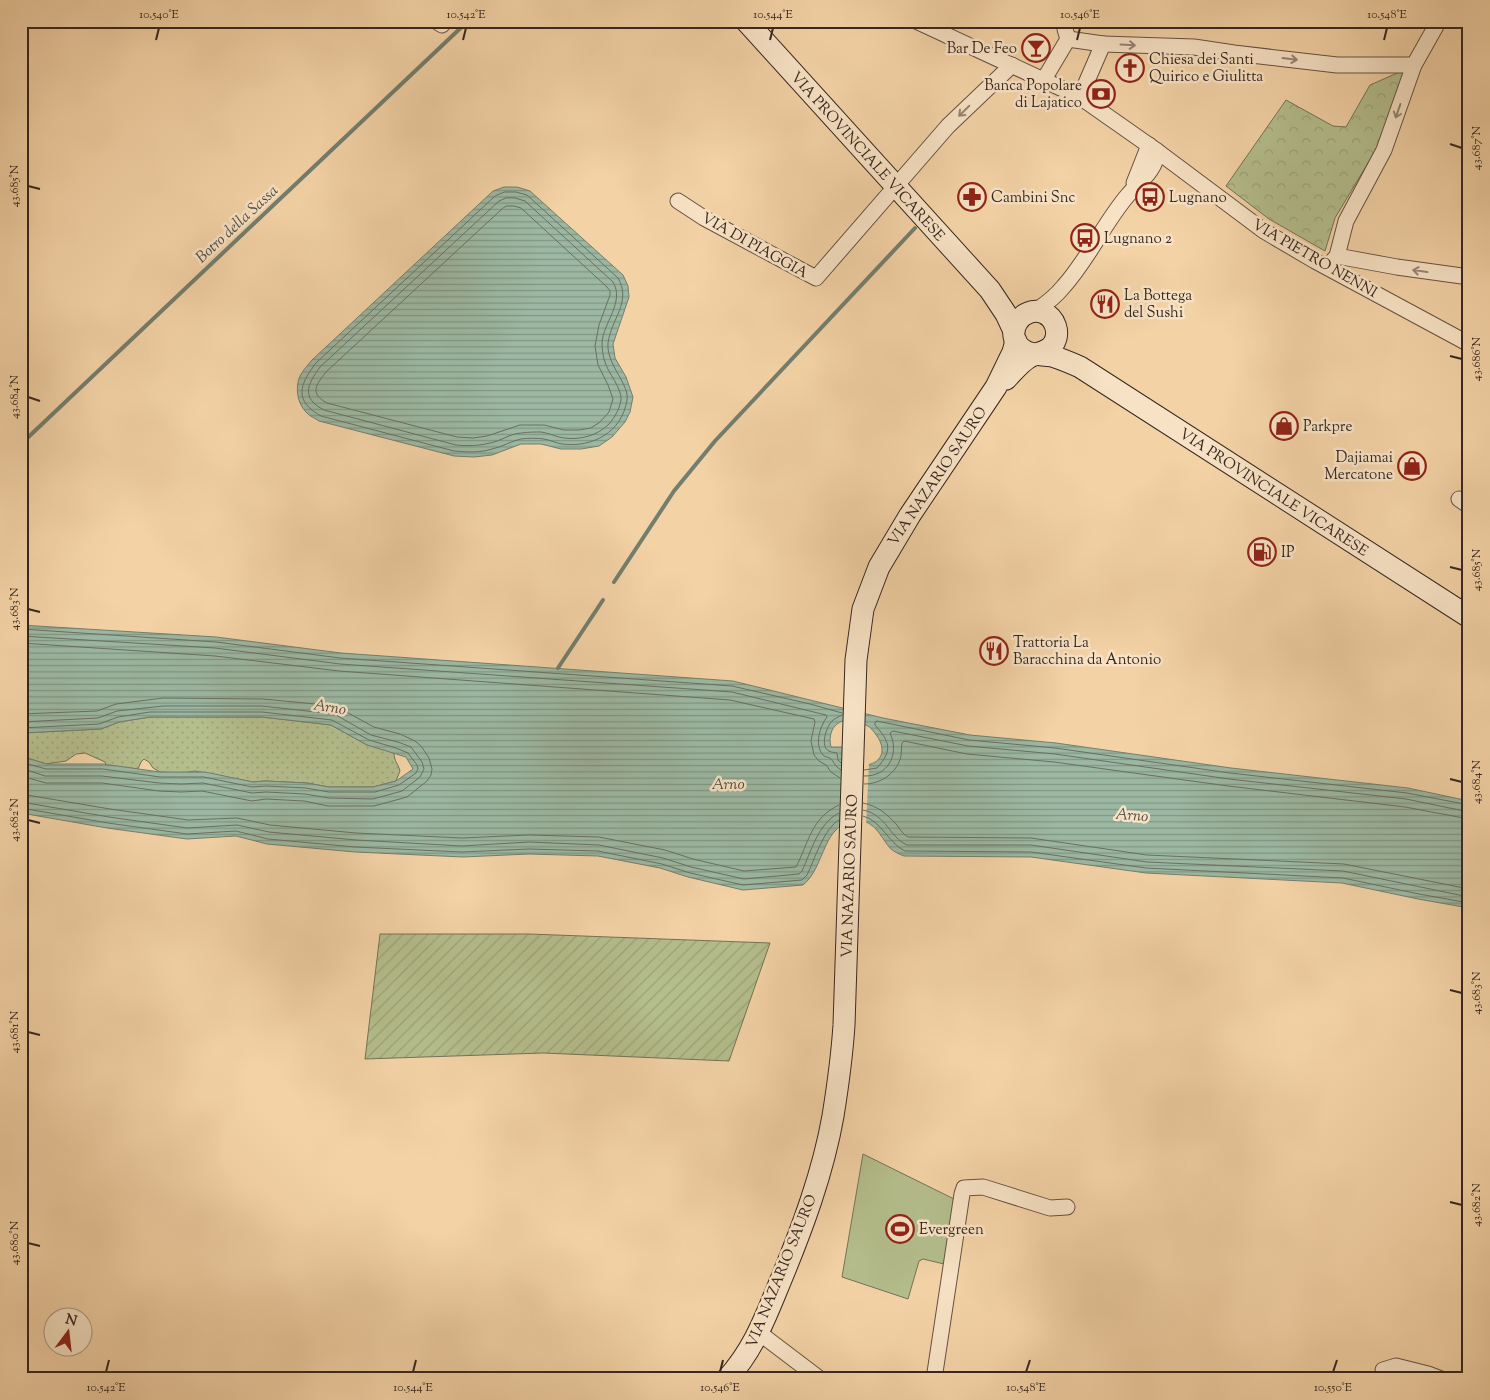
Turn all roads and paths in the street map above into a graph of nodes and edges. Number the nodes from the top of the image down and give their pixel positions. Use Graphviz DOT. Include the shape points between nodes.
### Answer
graph roads {
  1 [pos="746,21"];
  2 [pos="916,21"];
  3 [pos="1068,21"];
  4 [pos="1436,26"];
  5 [pos="1068,39"];
  6 [pos="1103,44"];
  7 [pos="1414,65"];
  8 [pos="1012,66"];
  9 [pos="1043,81"];
  10 [pos="1080,98"];
  11 [pos="1153,148"];
  12 [pos="1177,166"];
  13 [pos="1147,175"];
  14 [pos="895,186"];
  15 [pos="1128,196"];
  16 [pos="678,201"];
  17 [pos="1337,256"];
  18 [pos="1327,267"];
  19 [pos="1469,277"];
  20 [pos="1066,284"];
  21 [pos="990,290"];
  22 [pos="1033,312"];
  23 [pos="1056,331"];
  24 [pos="1015,336"];
  25 [pos="1469,344"];
  26 [pos="1036,354"];
  27 [pos="1080,367"];
  28 [pos="996,388"];
  29 [pos="1469,617"];
  30 [pos="1067,1207"];
  31 [pos="766,1338"];
  32 [pos="1383,1370"];
  33 [pos="727,1379"];
  34 [pos="820,1379"];
  35 [pos="934,1379"];
  36 [pos="1441,1379"];
  1 -- 14 [label="main road, VIA PROVINCIALE VICARESE"];
  2 -- 8 [label="street, VIA PIETRO NENNI"];
  3 -- 5 [label="street" via="1065,28"];
  4 -- 7 [label="street"];
  5 -- 6 [label="street"];
  5 -- 9 [label="street"];
  6 -- 7 [label="street, one-way" via="1194,47 1337,65"];
  6 -- 10 [label="street"];
  7 -- 17 [label="street, one-way" via="1384,150 1346,221"];
  8 -- 9 [label="street, VIA PIETRO NENNI"];
  8 -- 14 [label="street, VIA DI PIAGGIA, one-way" via="948,126"];
  9 -- 10 [label="street, VIA PIETRO NENNI"];
  10 -- 11 [label="street, VIA PIETRO NENNI"];
  11 -- 12 [label="street, VIA PIETRO NENNI"];
  11 -- 13 [label="street" via="1155,164"];
  11 -- 15 [label="street"];
  12 -- 13 [label="street" via="1162,167"];
  12 -- 18 [label="street, VIA PIETRO NENNI" via="1264,231"];
  13 -- 15 [label="street"];
  14 -- 16 [label="street, VIA DI PIAGGIA" via="816,278"];
  14 -- 21 [label="main road, VIA PROVINCIALE VICARESE"];
  15 -- 20 [label="street"];
  17 -- 18 [label="street"];
  19 -- 17 [label="street, one-way"];
  18 -- 25 [label="street, VIA PIETRO NENNI"];
  20 -- 22 [label="street"];
  20 -- 23 [label="street" via="1058,305"];
  21 -- 22 [label="main road, VIA PROVINCIALE VICARESE"];
  21 -- 24 [label="main road, VIA PROVINCIALE VICARESE" via="1006,314"];
  22 -- 23 [label="main road" via="1047,315"];
  22 -- 24 [label="main road" via="1020,318"];
  23 -- 26 [label="main road" via="1052,347"];
  23 -- 27 [label="main road, VIA PROVINCIALE VICARESE"];
  24 -- 26 [label="main road" via="1022,350"];
  24 -- 28 [label="main road, VIA NAZARIO SAURO" via="1013,352"];
  26 -- 27 [label="main road, VIA PROVINCIALE VICARESE"];
  26 -- 28 [label="main road, VIA NAZARIO SAURO"];
  27 -- 29 [label="main road, VIA PROVINCIALE VICARESE"];
  28 -- 33 [label="main road, VIA NAZARIO SAURO" via="883,559 863,609 856,660 844,1025 833,1117 815,1188 785,1269 758,1334"];
  30 -- 35 [label="street" via="1050,1208 983,1188 964,1188"];
  31 -- 34 [label="street"];
  32 -- 36 [label="street" via="1396,1366"];
}
